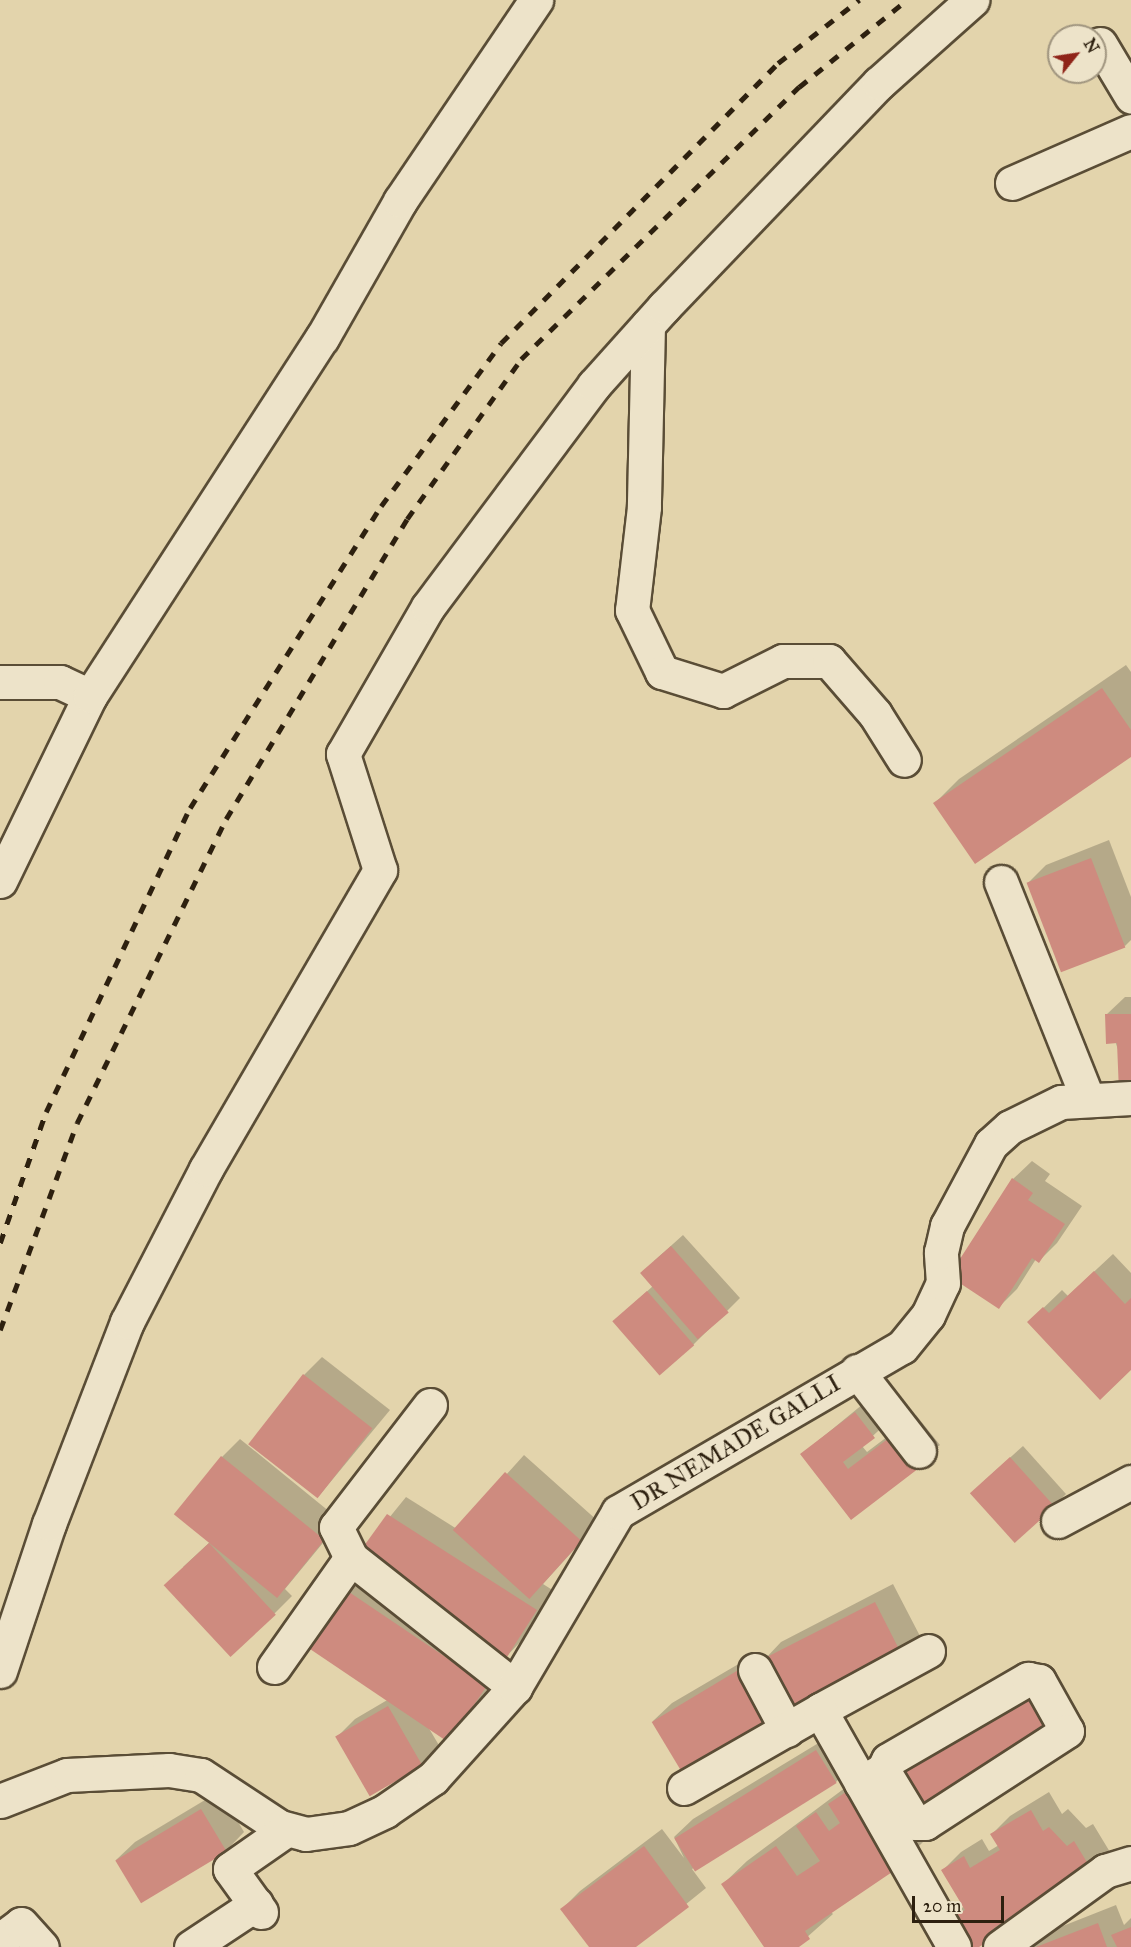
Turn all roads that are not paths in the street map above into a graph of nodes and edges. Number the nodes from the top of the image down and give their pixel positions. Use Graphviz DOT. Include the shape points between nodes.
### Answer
graph roads {
  1 [pos="536,0"];
  2 [pos="972,0"];
  3 [pos="1107,56"];
  4 [pos="1131,96"];
  5 [pos="1131,131"];
  6 [pos="1012,183"];
  7 [pos="648,326"];
  8 [pos="0,682"];
  9 [pos="90,696"];
  10 [pos="904,760"];
  11 [pos="0,881"];
  12 [pos="1001,882"];
  13 [pos="1131,1098"];
  14 [pos="1088,1099"];
  15 [pos="857,1371"];
  16 [pos="430,1405"];
  17 [pos="919,1451"];
  18 [pos="1131,1482"];
  19 [pos="1058,1521"];
  20 [pos="351,1558"];
  21 [pos="928,1651"];
  22 [pos="274,1667"];
  23 [pos="0,1671"];
  24 [pos="755,1671"];
  25 [pos="515,1687"];
  26 [pos="820,1710"];
  27 [pos="787,1730"];
  28 [pos="872,1776"];
  29 [pos="684,1788"];
  30 [pos="0,1801"];
  31 [pos="283,1828"];
  32 [pos="228,1859"];
  33 [pos="1131,1863"];
  34 [pos="0,1940"];
  35 [pos="42,1947"];
  36 [pos="191,1947"];
  37 [pos="954,1947"];
  38 [pos="1000,1947"];
  1 -- 9 [label="street" via="400,201 322,338"];
  2 -- 7 [label="street" via="879,83"];
  3 -- 4 [label="street"];
  5 -- 6 [label="street"];
  7 -- 10 [label="street" via="644,507 632,610 662,672 723,690 783,661 830,661 875,714"];
  7 -- 23 [label="street" via="594,385 428,607 343,754 380,870 206,1169 127,1322 49,1524"];
  8 -- 9 [label="street" via="60,682"];
  9 -- 11 [label="street"];
  12 -- 14 [label="street"];
  13 -- 14 [label="street, DR NEMADE GALLI"];
  14 -- 15 [label="street, DR NEMADE GALLI" via="1061,1102 1037,1113 1010,1127 991,1144 947,1226 941,1252 943,1283 928,1315 902,1347"];
  15 -- 17 [label="street"];
  15 -- 25 [label="street, DR NEMADE GALLI" via="618,1512"];
  16 -- 20 [label="street" via="336,1527"];
  18 -- 19 [label="street"];
  20 -- 22 [label="street"];
  20 -- 25 [label="street"];
  21 -- 26 [label="street"];
  24 -- 27 [label="street"];
  25 -- 31 [label="street, DR NEMADE GALLI" via="433,1778 386,1811 349,1828 306,1834"];
  26 -- 27 [label="street"];
  26 -- 28 [label="street"];
  27 -- 29 [label="street"];
  28 -- 28 [label="street" via="888,1760 1028,1679 1039,1681 1067,1731 925,1823 915,1822"];
  28 -- 37 [label="street"];
  30 -- 31 [label="street, DR NEMADE GALLI" via="67,1775 185,1771 201,1775"];
  31 -- 32 [label="street"];
  31 -- 36 [label="street" via="231,1869 258,1908"];
  33 -- 38 [label="street" via="1105,1871"];
  34 -- 35 [label="street" via="21,1924"];
}
